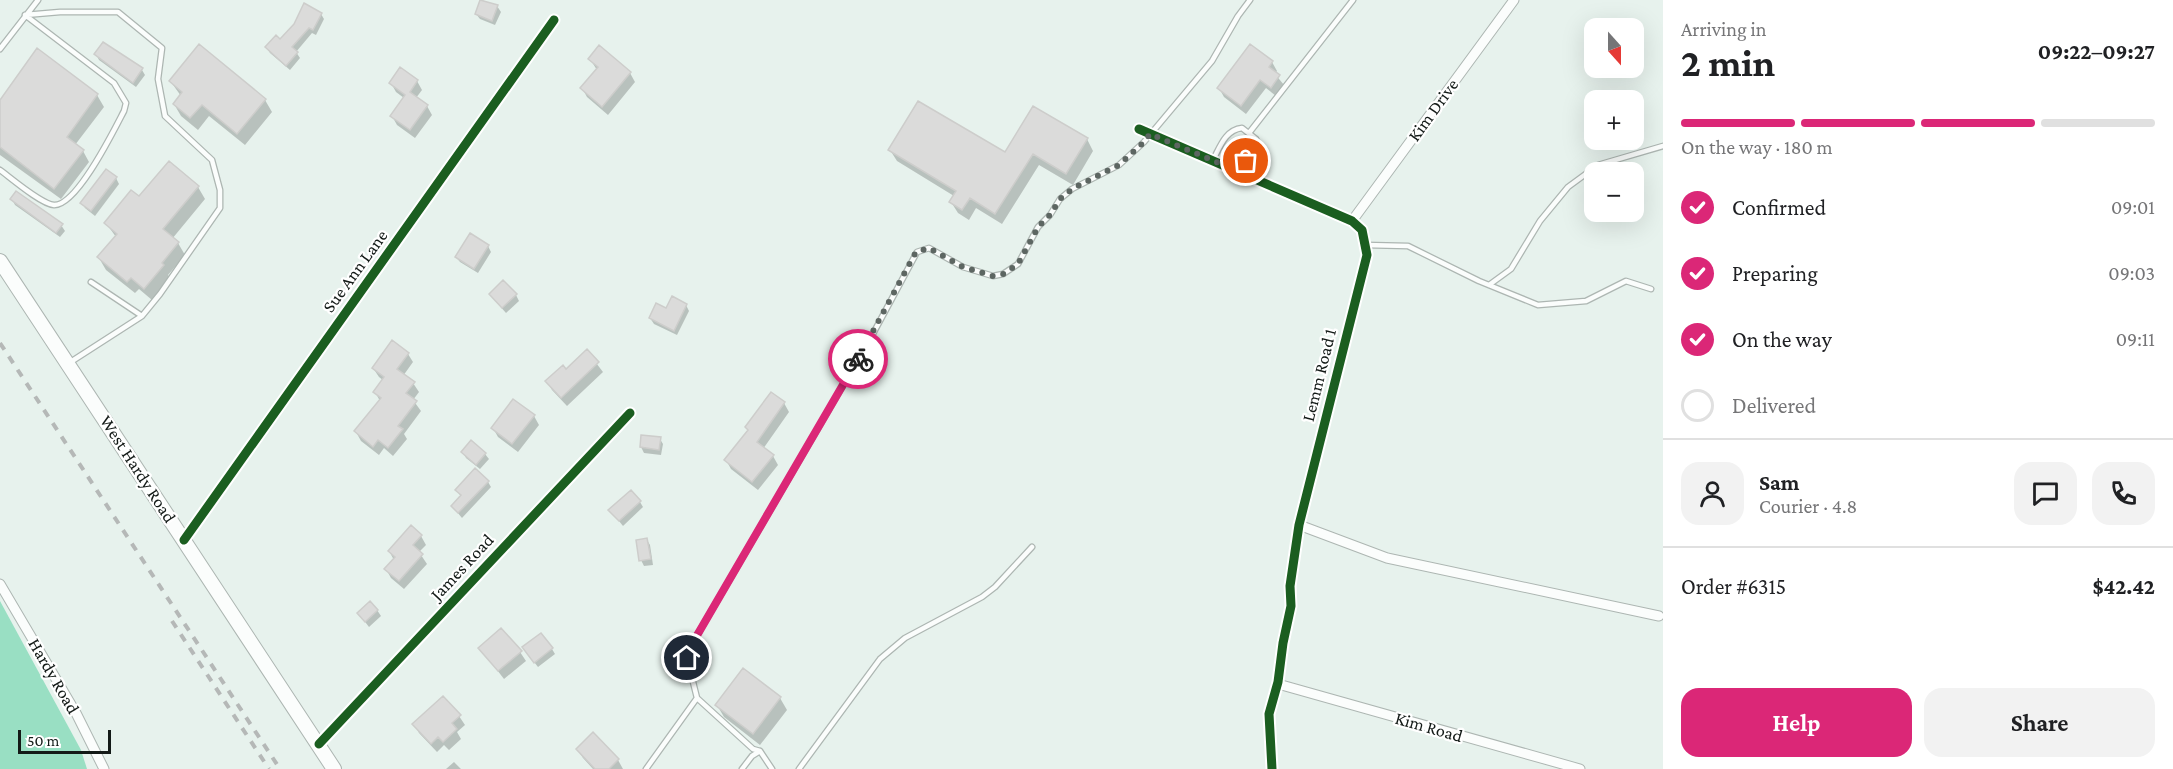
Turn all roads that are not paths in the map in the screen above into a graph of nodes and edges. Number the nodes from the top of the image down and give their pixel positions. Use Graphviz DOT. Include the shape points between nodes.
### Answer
graph roads {
  1 [pos="38,0"];
  2 [pos="1250,0"];
  3 [pos="1353,0"];
  4 [pos="1514,0"];
  5 [pos="25,15"];
  6 [pos="554,20"];
  7 [pos="0,49"];
  8 [pos="1139,129"];
  9 [pos="1249,133"];
  10 [pos="1150,134"];
  11 [pos="1663,146"];
  12 [pos="1213,160"];
  13 [pos="0,170"];
  14 [pos="1238,171"];
  15 [pos="1352,221"];
  16 [pos="1365,245"];
  17 [pos="0,261"];
  18 [pos="91,282"];
  19 [pos="1489,285"];
  20 [pos="1651,289"];
  21 [pos="141,316"];
  22 [pos="68,363"];
  23 [pos="630,413"];
  24 [pos="1299,525"];
  25 [pos="184,540"];
  26 [pos="1032,547"];
  27 [pos="0,584"];
  28 [pos="1659,616"];
  29 [pos="1278,684"];
  30 [pos="697,698"];
  31 [pos="319,744"];
  32 [pos="760,751"];
  33 [pos="104,769"];
  34 [pos="334,769"];
  35 [pos="646,769"];
  36 [pos="742,769"];
  37 [pos="772,769"];
  38 [pos="799,769"];
  39 [pos="1272,769"];
  40 [pos="1580,769"];
  1 -- 5 [label="lane"];
  2 -- 10 [label="lane" via="1212,61"];
  3 -- 9 [label="lane"];
  4 -- 15 [label="street, Kim Drive"];
  5 -- 7 [label="lane"];
  5 -- 13 [label="lane" via="114,83 126,103 90,172 72,197 62,203 44,201"];
  5 -- 21 [label="lane" via="118,12 162,48 158,79 165,117 212,160 220,208"];
  6 -- 25 [label="street, Sue Ann Lane"];
  8 -- 10 [label="street"];
  9 -- 12 [label="lane" via="1235,129 1226,136"];
  9 -- 14 [label="lane" via="1258,143"];
  10 -- 12 [label="street"];
  10 -- 30 [label="lane" via="1119,165 1060,199 1038,227 1018,264 1003,274 993,276 963,267 929,248 916,252 868,343 692,644 687,658"];
  11 -- 19 [label="lane" via="1598,165 1568,187 1540,221 1511,269"];
  12 -- 14 [label="street"];
  14 -- 15 [label="street"];
  15 -- 16 [label="street" via="1362,230"];
  16 -- 19 [label="lane" via="1408,246"];
  16 -- 24 [label="street, Lemm Road 1" via="1367,255"];
  17 -- 22 [label="main road, West Hardy Road"];
  18 -- 21 [label="lane"];
  19 -- 20 [label="lane" via="1538,305 1586,300 1626,281"];
  21 -- 22 [label="lane"];
  22 -- 25 [label="main road, West Hardy Road"];
  23 -- 31 [label="street, James Road"];
  24 -- 28 [label="street" via="1387,558"];
  24 -- 29 [label="street, Lemm Road 1"];
  25 -- 31 [label="main road, West Hardy Road"];
  26 -- 38 [label="lane" via="982,597 905,638 880,659"];
  27 -- 33 [label="street, Hardy Road" via="76,713"];
  29 -- 39 [label="street, Lemm Road 1" via="1269,714"];
  29 -- 40 [label="street, Kim Road"];
  30 -- 32 [label="lane"];
  30 -- 35 [label="lane"];
  31 -- 34 [label="main road, West Hardy Road"];
  32 -- 36 [label="lane"];
  32 -- 37 [label="lane"];
}
